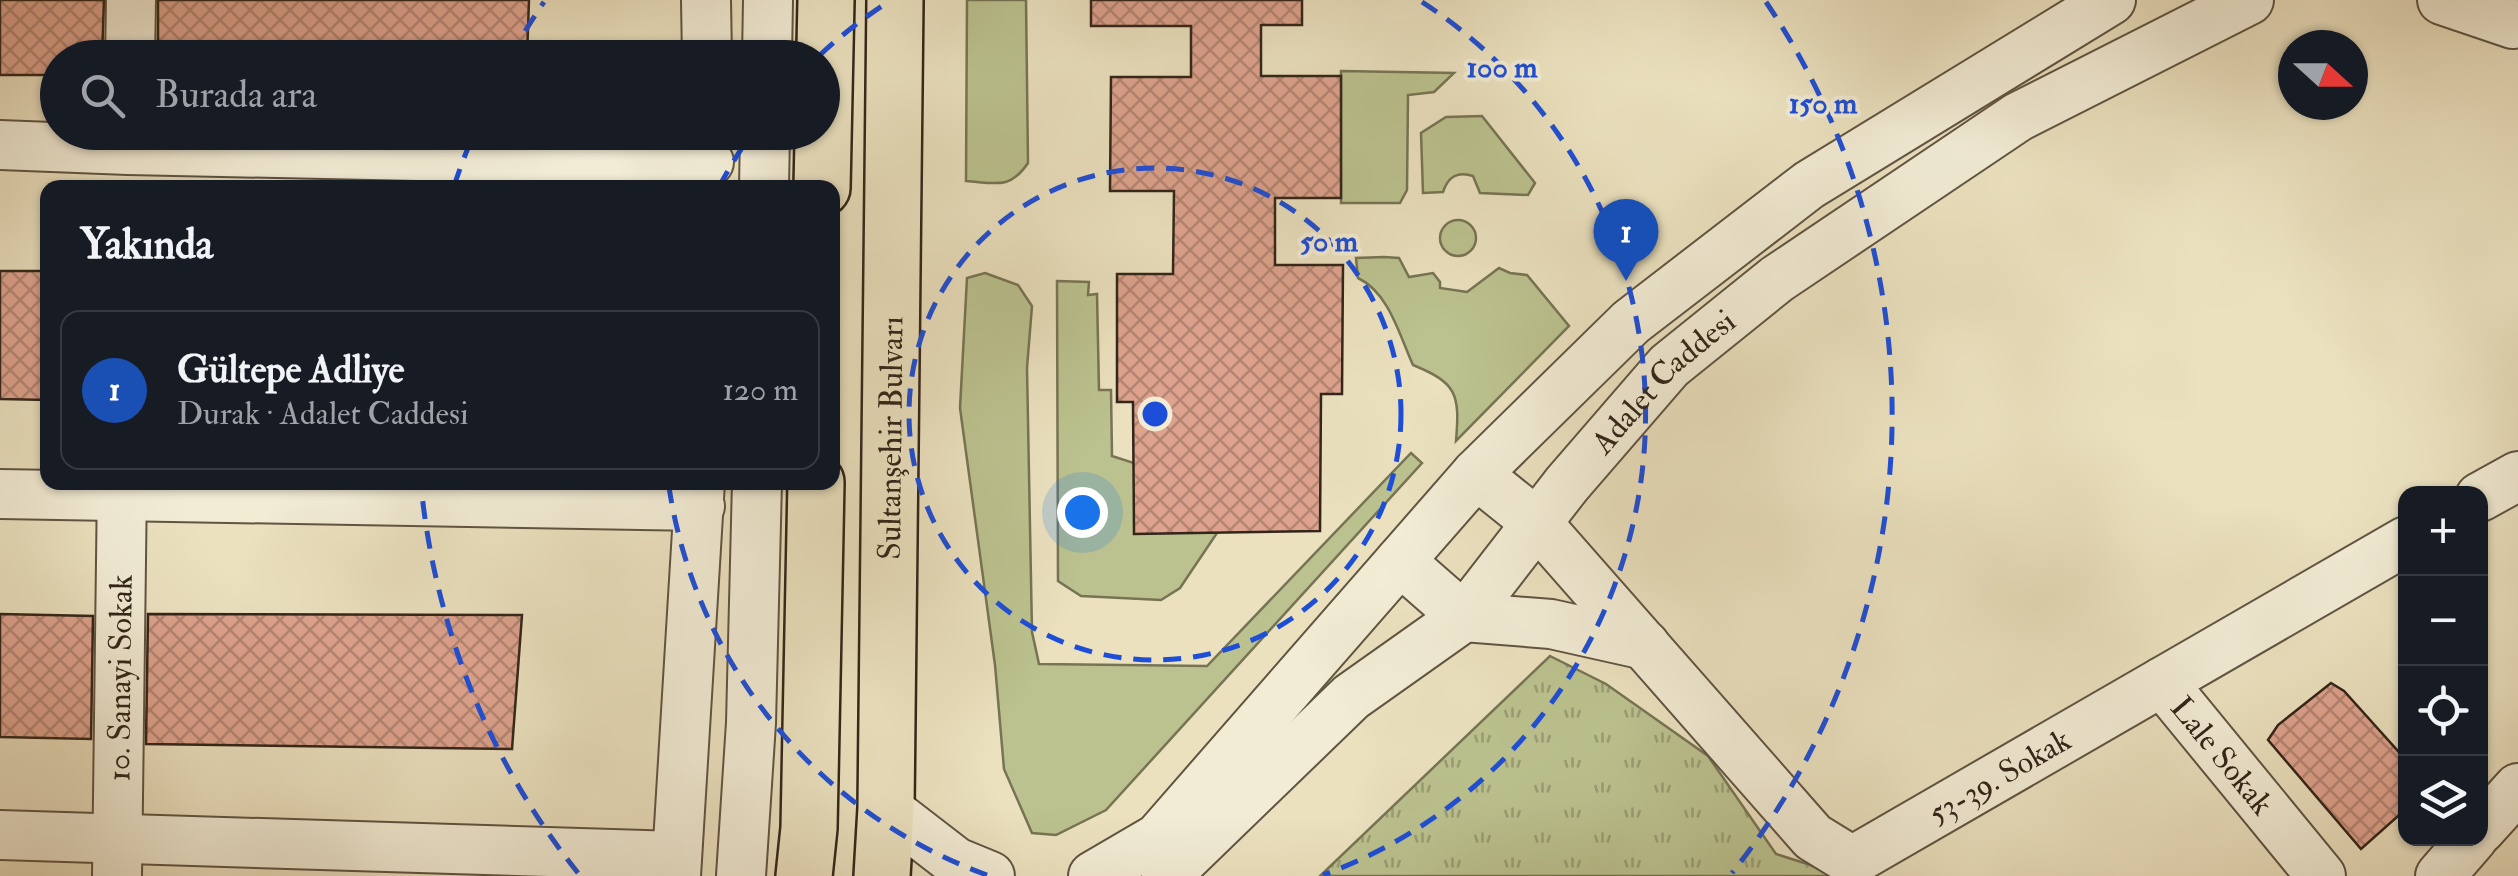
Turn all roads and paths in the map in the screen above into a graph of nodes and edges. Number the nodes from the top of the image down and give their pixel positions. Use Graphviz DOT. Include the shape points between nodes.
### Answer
graph roads {
  1 [pos="130,0"];
  2 [pos="706,0"];
  3 [pos="768,0"];
  4 [pos="826,0"];
  5 [pos="895,0"];
  6 [pos="2112,0"];
  7 [pos="2249,0"];
  8 [pos="2442,0"];
  9 [pos="2507,18"];
  10 [pos="130,40"];
  11 [pos="707,40"];
  12 [pos="767,40"];
  13 [pos="825,40"];
  14 [pos="0,144"];
  15 [pos="40,148"];
  16 [pos="59,150"];
  17 [pos="765,150"];
  18 [pos="823,150"];
  19 [pos="128,157"];
  20 [pos="709,161"];
  21 [pos="764,180"];
  22 [pos="822,180"];
  23 [pos="1476,474"];
  24 [pos="2518,476"];
  25 [pos="122,490"];
  26 [pos="757,490"];
  27 [pos="816,490"];
  28 [pos="2488,493"];
  29 [pos="0,494"];
  30 [pos="700,494"];
  31 [pos="1537,523"];
  32 [pos="2398,546"];
  33 [pos="1400,561"];
  34 [pos="1464,617"];
  35 [pos="1645,645"];
  36 [pos="2162,682"];
  37 [pos="2518,788"];
  38 [pos="886,808"];
  39 [pos="2488,821"];
  40 [pos="0,835"];
  41 [pos="2466,846"];
  42 [pos="117,857"];
  43 [pos="677,866"];
  44 [pos="741,876"];
  45 [pos="804,876"];
  46 [pos="882,876"];
  47 [pos="990,876"];
  48 [pos="1093,876"];
  49 [pos="1166,876"];
  50 [pos="2320,876"];
  51 [pos="2440,876"];
  1 -- 10 [label="street"];
  2 -- 11 [label="street"];
  3 -- 12 [label="street"];
  4 -- 13 [label="highway"];
  5 -- 38 [label="highway, Sultanşehir Bulvarı"];
  6 -- 23 [label="street, Adalet Caddesi" via="1808,186 1630,322"];
  7 -- 31 [label="street, Adalet Caddesi" via="2018,117 1777,280 1668,366"];
  8 -- 9 [label="street"];
  14 -- 15 [label="street"];
  16 -- 19 [label="street"];
  17 -- 21 [label="street"];
  18 -- 22 [label="highway"];
  19 -- 20 [label="street"];
  23 -- 31 [label="street, 53-39. Sokak"];
  23 -- 33 [label="street, Adalet Caddesi"];
  24 -- 28 [label="street"];
  25 -- 29 [label="street"];
  25 -- 30 [label="street"];
  25 -- 42 [label="street, 10. Sanayi Sokak"];
  26 -- 44 [label="street"];
  27 -- 45 [label="highway"];
  30 -- 43 [label="street"];
  31 -- 34 [label="street, Adalet Caddesi"];
  31 -- 35 [label="street, 53-39. Sokak"];
  32 -- 36 [label="street, 53-39. Sokak"];
  33 -- 34 [label="street"];
  33 -- 48 [label="street, Adalet Caddesi" via="1158,838"];
  34 -- 35 [label="street" via="1551,624"];
  34 -- 49 [label="street, Adalet Caddesi" via="1351,697"];
  35 -- 36 [label="street, 53-39. Sokak" via="1812,837 1852,861"];
  36 -- 50 [label="street, Lale Sokak"];
  37 -- 39 [label="street"];
  38 -- 46 [label="highway, Sultanşehir Bulvarı"];
  38 -- 47 [label="street" via="956,862"];
  40 -- 42 [label="street"];
  41 -- 51 [label="street"];
  42 -- 43 [label="street"];
}
